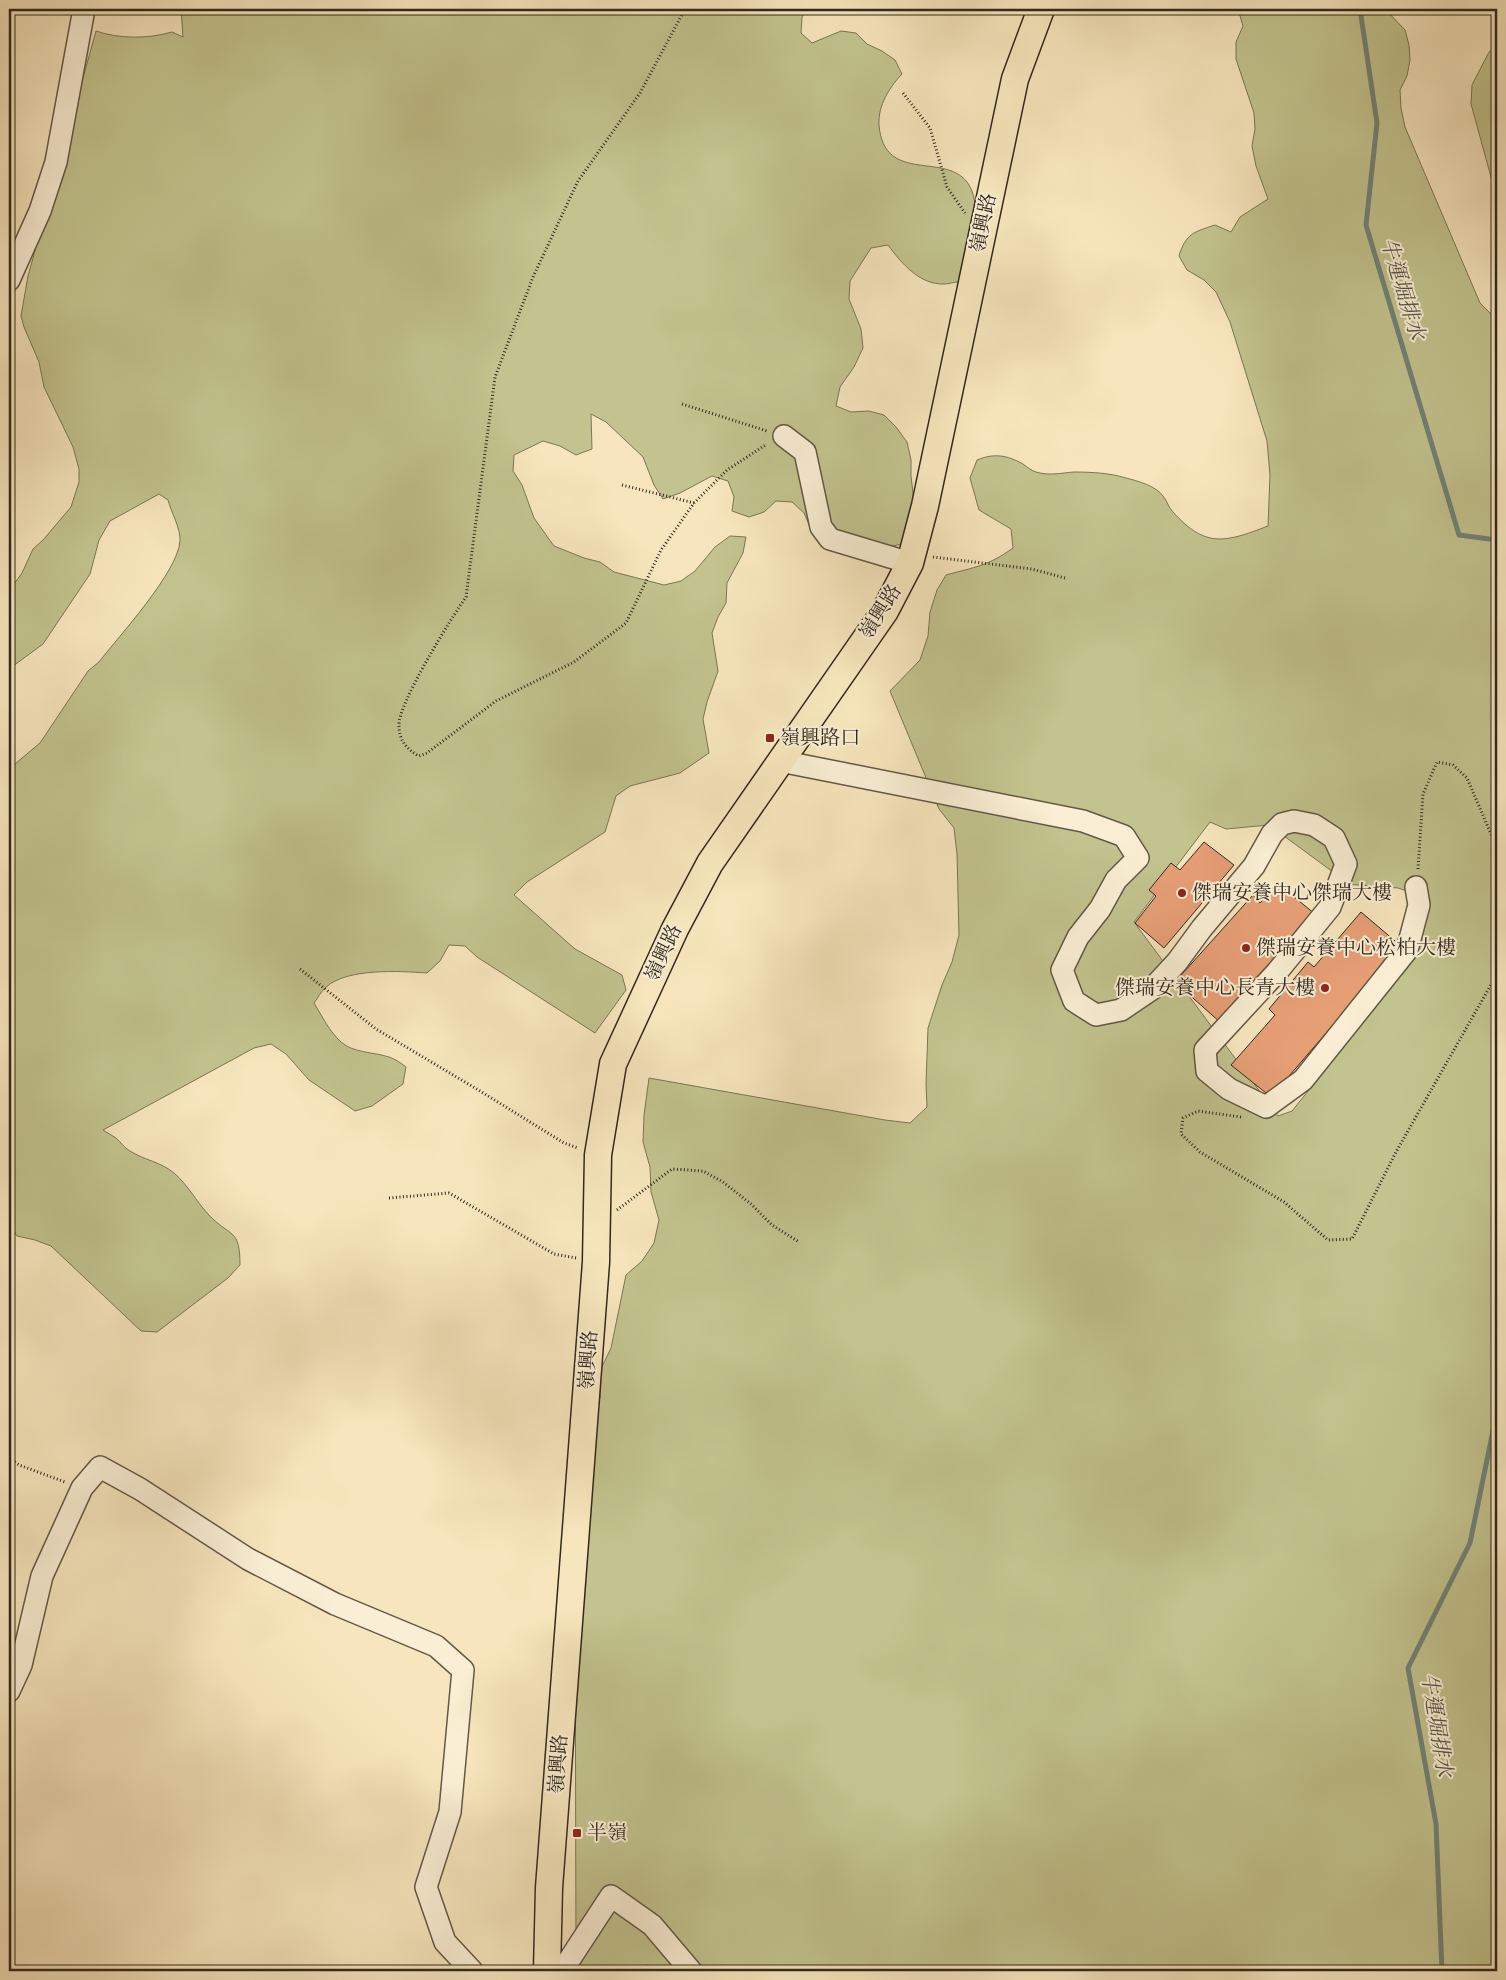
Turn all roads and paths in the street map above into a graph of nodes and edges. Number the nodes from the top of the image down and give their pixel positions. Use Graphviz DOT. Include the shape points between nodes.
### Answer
graph roads {
  1 [pos="84,9"];
  2 [pos="685,9"];
  3 [pos="1042,9"];
  4 [pos="903,93"];
  5 [pos="982,237"];
  6 [pos="9,280"];
  7 [pos="682,404"];
  8 [pos="784,436"];
  9 [pos="622,485"];
  10 [pos="694,503"];
  11 [pos="910,563"];
  12 [pos="1065,578"];
  13 [pos="780,762"];
  14 [pos="1497,848"];
  15 [pos="1416,887"];
  16 [pos="300,969"];
  17 [pos="1497,974"];
  18 [pos="1266,1107"];
  19 [pos="598,1155"];
  20 [pos="389,1198"];
  21 [pos="597,1225"];
  22 [pos="799,1242"];
  23 [pos="596,1262"];
  24 [pos="9,1458"];
  25 [pos="82,1488"];
  26 [pos="9,1691"];
  27 [pos="472,1971"];
  28 [pos="547,1971"];
  29 [pos="562,1971"];
  30 [pos="692,1971"];
  1 -- 6 [label="street" via="56,162 40,211"];
  2 -- 10 [label="path" via="640,93 578,181 533,278 495,377 466,597 406,701 398,725 403,743 410,752 419,756 427,753 496,701 574,662 626,623 661,550"];
  3 -- 5 [label="main road, 嶺興路" via="1015,79"];
  4 -- 5 [label="path" via="930,128 947,187"];
  5 -- 11 [label="main road, 嶺興路"];
  7 -- 8 [label="path"];
  8 -- 10 [label="path" via="727,470"];
  8 -- 11 [label="street" via="805,452 821,527 830,539"];
  9 -- 10 [label="path"];
  11 -- 12 [label="path" via="935,557 1032,569"];
  11 -- 13 [label="main road, 嶺興路" via="885,611"];
  13 -- 18 [label="street" via="1083,821 1124,836 1138,858 1116,880 1100,909 1078,937 1062,970 1074,1002 1096,1015 1121,1010 1152,989 1254,866 1272,834 1282,824 1302,822 1314,825 1334,838 1346,864 1330,908 1206,1050 1207,1071 1229,1089"];
  13 -- 19 [label="main road, 嶺興路" via="710,863 649,984 613,1064"];
  14 -- 15 [label="path" via="1467,778 1453,765 1437,762 1423,794"];
  15 -- 18 [label="street" via="1419,905 1408,950 1303,1080"];
  16 -- 19 [label="path" via="376,1029 564,1143"];
  17 -- 18 [label="path" via="1396,1152 1352,1240 1328,1240 1284,1202 1200,1152 1181,1134 1183,1118 1198,1111 1243,1117"];
  19 -- 21 [label="main road, 嶺興路"];
  20 -- 23 [label="path" via="449,1193 554,1254"];
  21 -- 22 [label="path" via="672,1169 702,1172 723,1182 772,1225"];
  21 -- 23 [label="main road, 嶺興路"];
  23 -- 28 [label="main road, 嶺興路" via="549,1888"];
  24 -- 25 [label="path" via="19,1465"];
  25 -- 26 [label="street" via="42,1576 21,1665"];
  25 -- 27 [label="street" via="100,1467 140,1488 248,1558 335,1604 436,1646 463,1670 450,1812 426,1887 445,1942"];
  29 -- 30 [label="street" via="611,1896 652,1925"];
}
